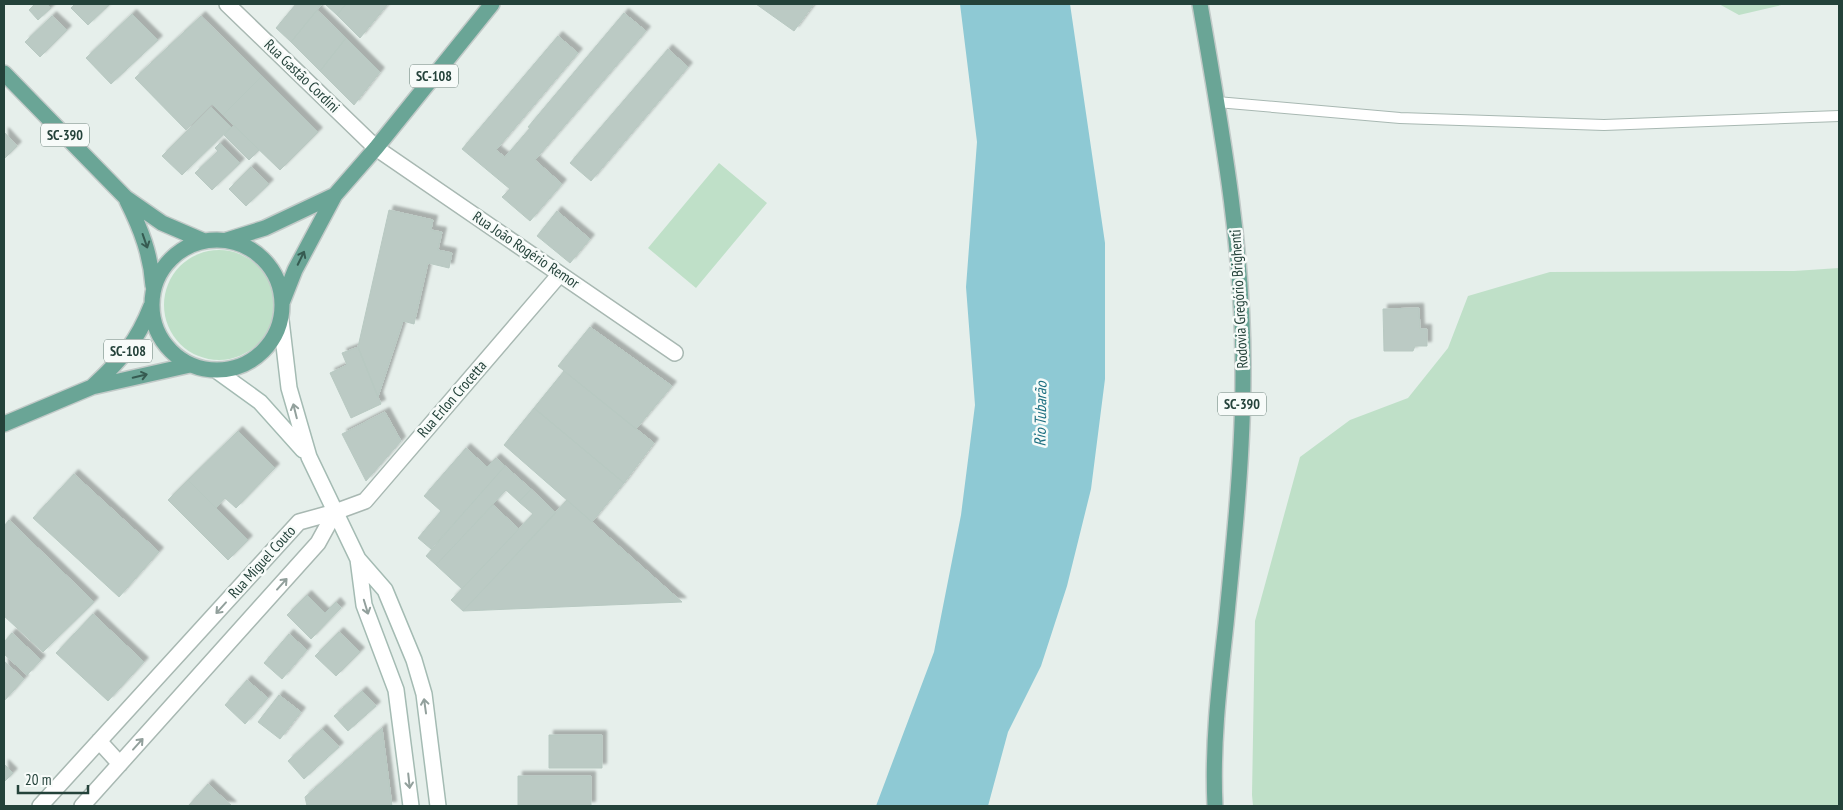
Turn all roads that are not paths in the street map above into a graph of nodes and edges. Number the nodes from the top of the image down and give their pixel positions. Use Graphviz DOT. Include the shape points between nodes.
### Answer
graph roads {
  1 [pos="227,4"];
  2 [pos="492,4"];
  3 [pos="1200,4"];
  4 [pos="4,73"];
  5 [pos="1217,102"];
  6 [pos="1839,116"];
  7 [pos="376,148"];
  8 [pos="336,195"];
  9 [pos="126,198"];
  10 [pos="227,240"];
  11 [pos="204,241"];
  12 [pos="560,274"];
  13 [pos="154,288"];
  14 [pos="282,303"];
  15 [pos="152,305"];
  16 [pos="281,320"];
  17 [pos="675,353"];
  18 [pos="190,365"];
  19 [pos="217,371"];
  20 [pos="92,387"];
  21 [pos="4,424"];
  22 [pos="309,458"];
  23 [pos="335,512"];
  24 [pos="358,559"];
  25 [pos="99,742"];
  26 [pos="431,742"];
  27 [pos="405,745"];
  28 [pos="120,764"];
  29 [pos="40,806"];
  30 [pos="82,806"];
  31 [pos="412,806"];
  32 [pos="438,806"];
  33 [pos="1215,806"];
  1 -- 7 [label="street, Rua Gastão Cordini"];
  2 -- 7 [label="main road, SC-108"];
  3 -- 5 [label="main road, Rodovia Gregório Brighenti / SC-390"];
  4 -- 9 [label="main road, SC-390"];
  5 -- 6 [label="lane" via="1400,118 1604,125"];
  5 -- 33 [label="main road, Rodovia Gregório Brighenti / SC-390" via="1238,259 1243,374 1241,446 1215,717"];
  7 -- 8 [label="main road, SC-108"];
  7 -- 12 [label="street, Rua João Rogério Remor"];
  8 -- 10 [label="main road, SC-108" via="265,228"];
  14 -- 8 [label="main road, SC-108, one-way" via="295,270"];
  9 -- 11 [label="main road, SC-390" via="162,223"];
  9 -- 13 [label="main road, SC-390, one-way" via="145,239"];
  10 -- 11 [label="main road"];
  10 -- 14 [label="main road" via="248,247 266,262 278,281"];
  11 -- 13 [label="main road" via="187,246 172,257"];
  12 -- 17 [label="street, Rua João Rogério Remor"];
  12 -- 23 [label="street, Rua Erlon Crocetta" via="365,501"];
  13 -- 15 [label="main road"];
  14 -- 16 [label="main road"];
  15 -- 18 [label="main road" via="154,324 162,341 174,355"];
  15 -- 20 [label="main road, SC-108" via="131,347"];
  16 -- 19 [label="main road" via="272,340 258,357 239,367"];
  22 -- 16 [label="street, one-way" via="289,388"];
  18 -- 19 [label="main road"];
  20 -- 18 [label="main road, SC-108, one-way"];
  19 -- 22 [label="street" via="260,402"];
  20 -- 21 [label="main road, SC-108"];
  22 -- 23 [label="street"];
  23 -- 24 [label="street"];
  23 -- 25 [label="street, Rua Miguel Couto, one-way" via="298,522"];
  28 -- 23 [label="street, Rua Miguel Couto, one-way" via="318,543"];
  26 -- 24 [label="street, one-way" via="424,694 414,660 385,590"];
  24 -- 27 [label="street, one-way" via="364,605 396,690"];
  25 -- 28 [label="street"];
  25 -- 29 [label="street, Rua Miguel Couto"];
  26 -- 27 [label="street"];
  26 -- 32 [label="street"];
  27 -- 31 [label="street, one-way"];
  28 -- 30 [label="street, Rua Miguel Couto"];
}
